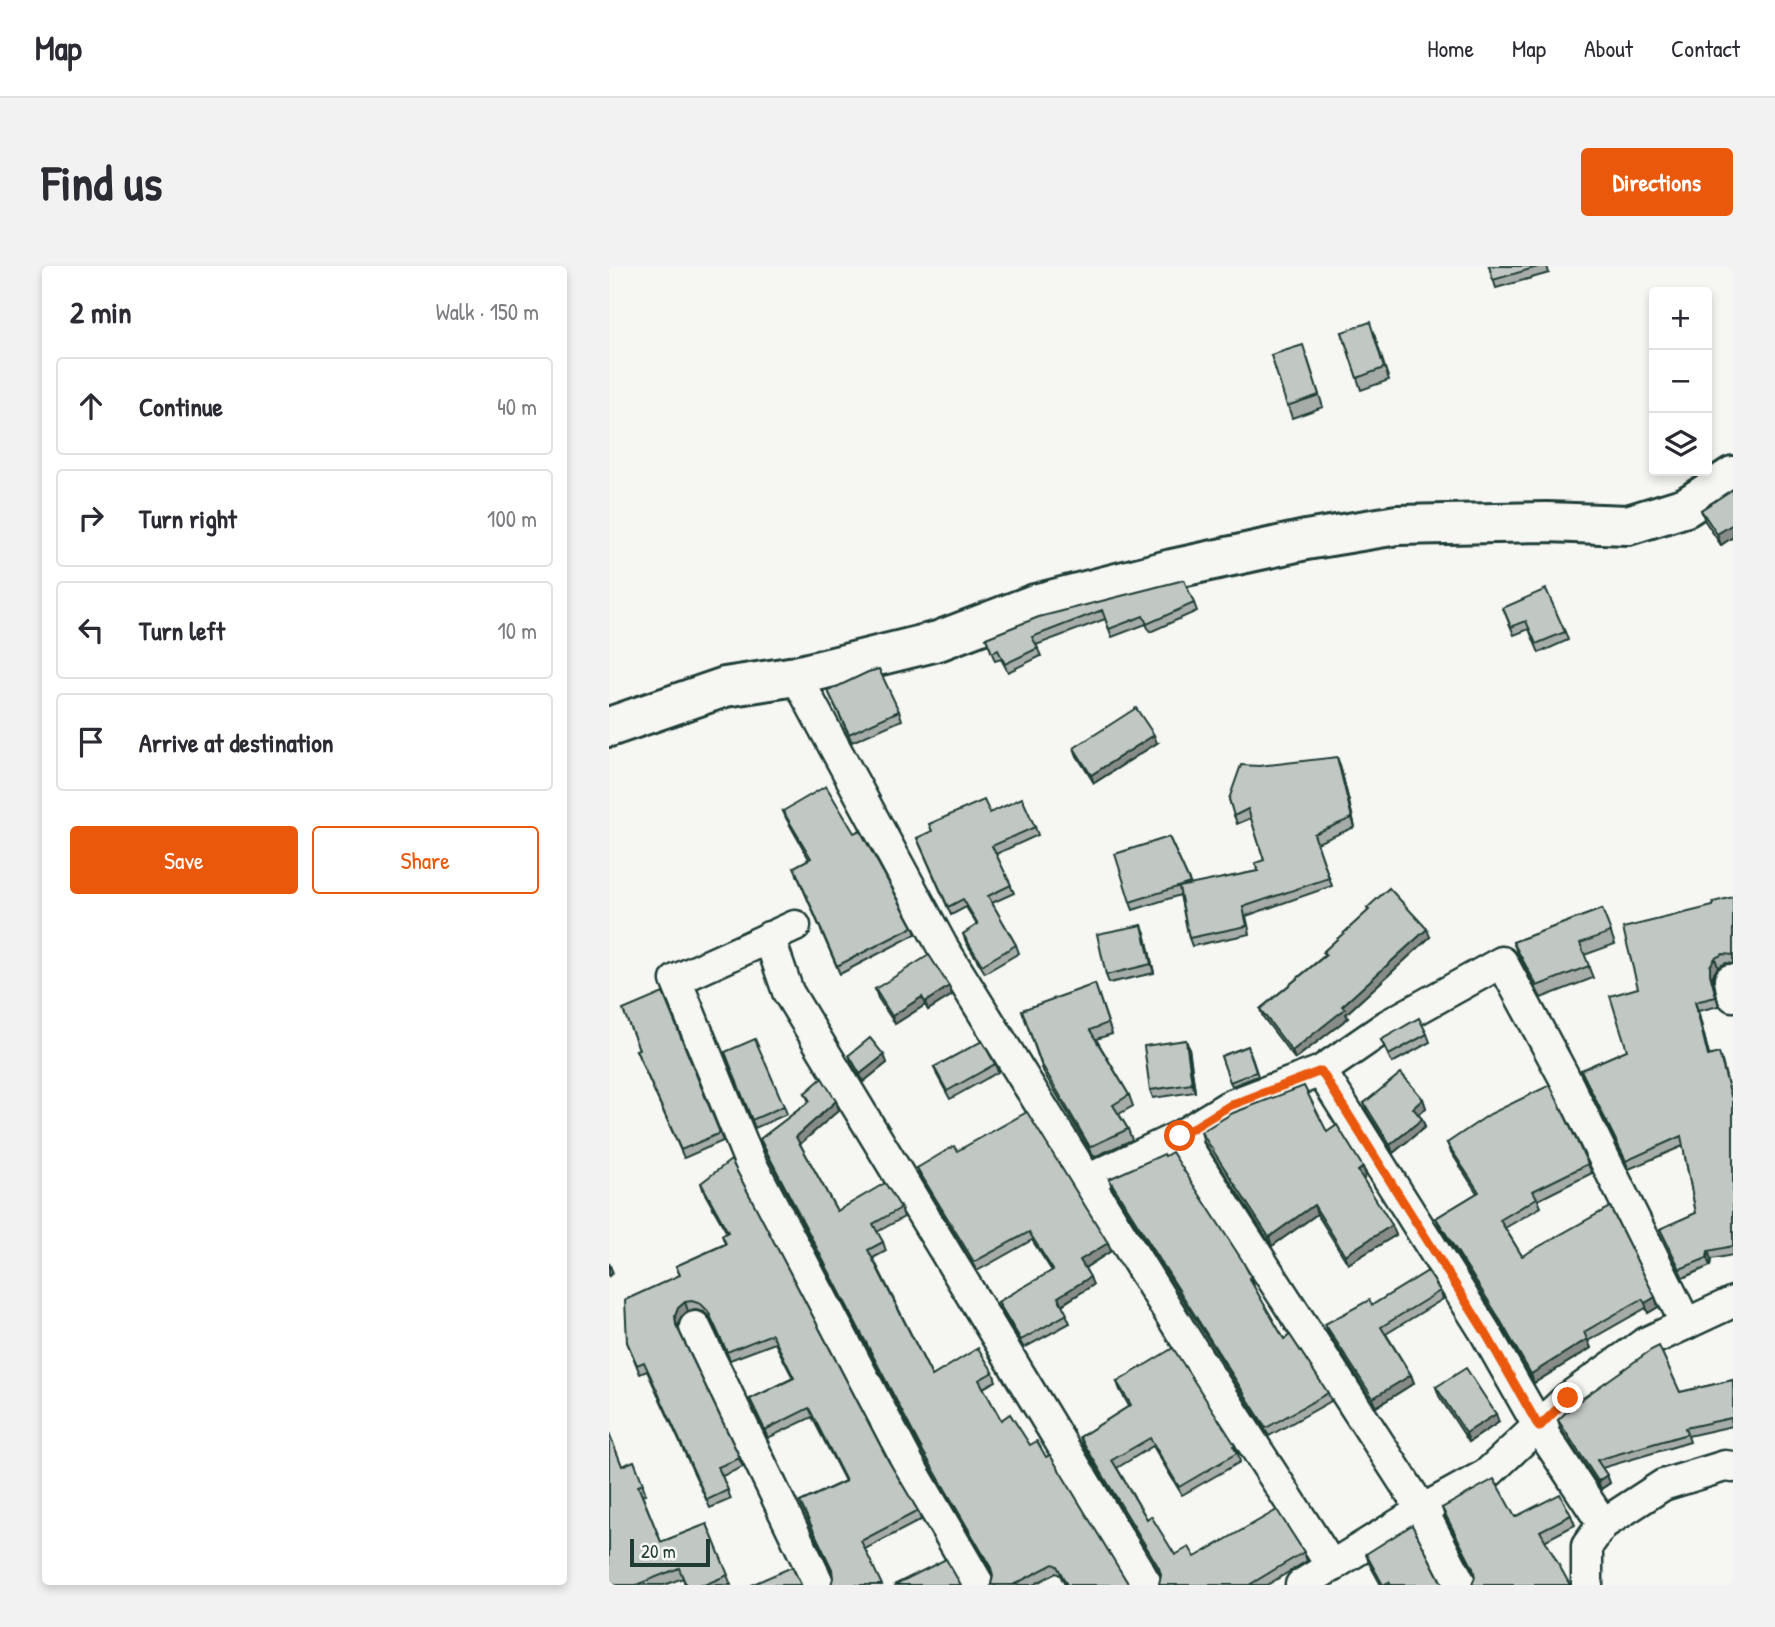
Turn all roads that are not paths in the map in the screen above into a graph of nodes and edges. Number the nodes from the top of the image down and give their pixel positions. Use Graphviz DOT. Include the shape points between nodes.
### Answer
graph roads {
  1 [pos="1733,476"];
  2 [pos="796,676"];
  3 [pos="609,727"];
  4 [pos="1321,1071"];
  5 [pos="1180,1136"];
  6 [pos="1087,1180"];
  7 [pos="1733,1302"];
  8 [pos="1686,1324"];
  9 [pos="695,1327"];
  10 [pos="1539,1427"];
  11 [pos="1733,1467"];
  12 [pos="1422,1510"];
  13 [pos="1603,1524"];
  14 [pos="1332,1567"];
  15 [pos="819,1585"];
  16 [pos="979,1585"];
  17 [pos="1147,1585"];
  18 [pos="1301,1585"];
  19 [pos="1461,1585"];
  20 [pos="1587,1585"];
  1 -- 2 [label="street" via="1686,507 1628,525 1397,525 1306,540 1047,601 938,641"];
  2 -- 3 [label="street" via="725,687"];
  2 -- 6 [label="street" via="942,946"];
  4 -- 5 [label="street" via="1229,1106"];
  4 -- 8 [label="street" via="1388,1025 1501,962 1563,1075"];
  4 -- 10 [label="street" via="1485,1332"];
  5 -- 6 [label="street"];
  5 -- 12 [label="street"];
  6 -- 14 [label="street"];
  7 -- 8 [label="street"];
  8 -- 10 [label="street" via="1645,1343 1568,1398"];
  9 -- 15 [label="street"];
  10 -- 12 [label="street" via="1487,1475"];
  10 -- 13 [label="street"];
  11 -- 13 [label="street" via="1663,1485"];
  12 -- 14 [label="street"];
  12 -- 19 [label="street"];
  13 -- 20 [label="street" via="1587,1546"];
  14 -- 18 [label="street"];
  16 -- 17 [label="street" via="908,1463 750,1162 676,980 782,931 788,992"];
}
